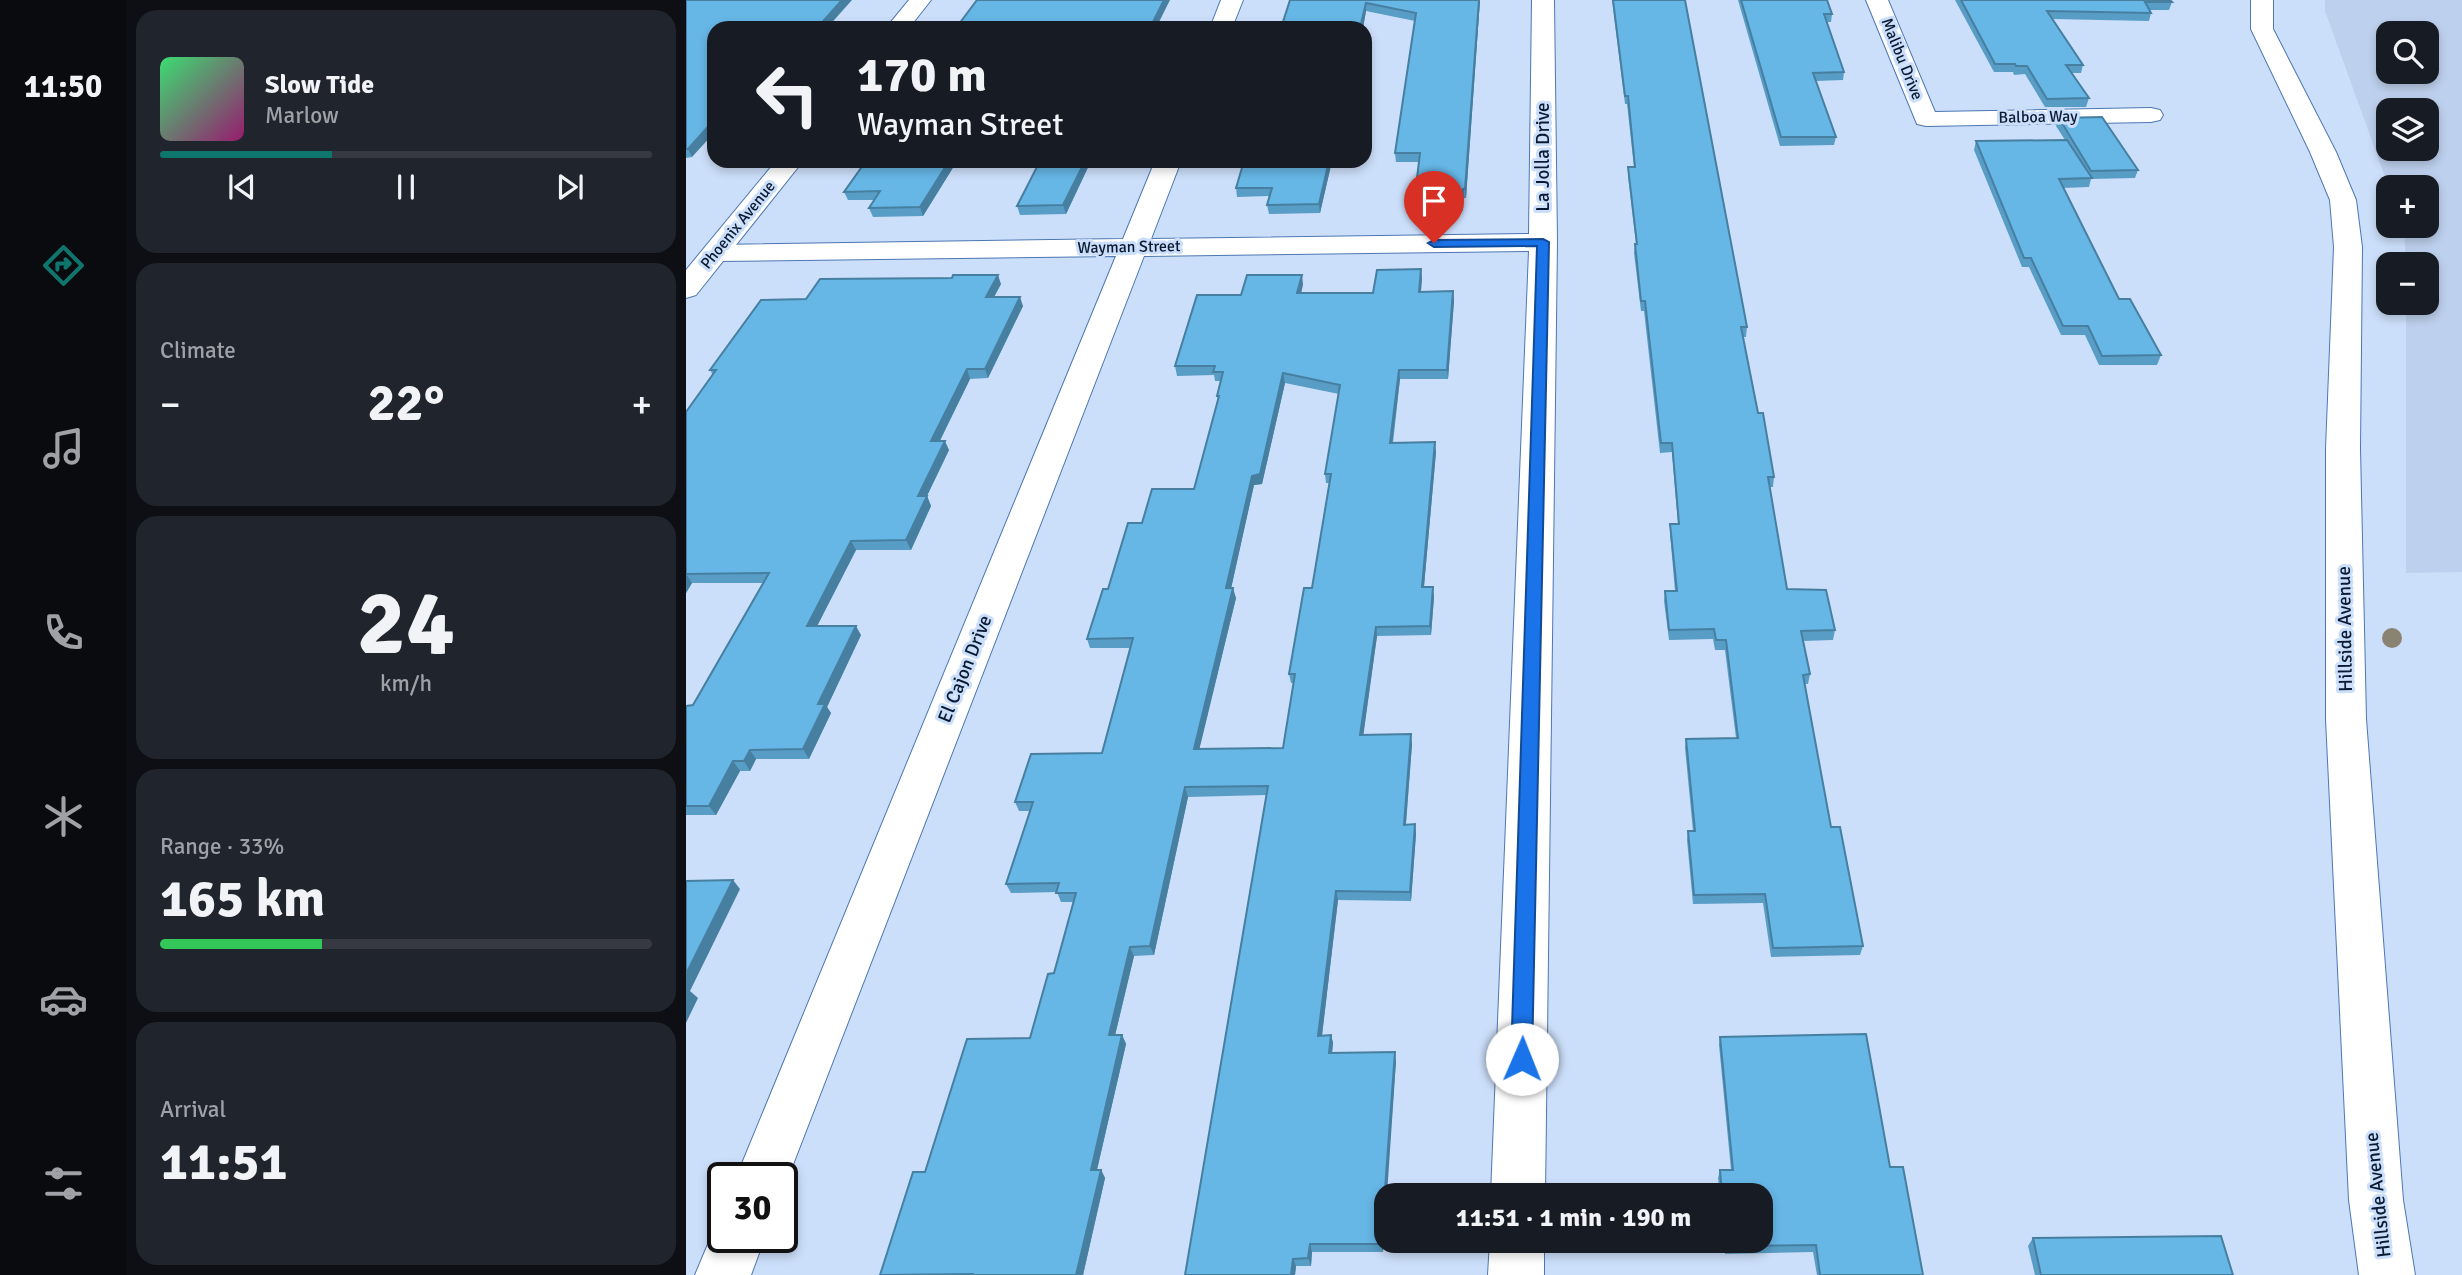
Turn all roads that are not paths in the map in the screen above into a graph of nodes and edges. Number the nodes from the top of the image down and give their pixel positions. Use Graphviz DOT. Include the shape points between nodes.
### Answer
graph roads {
  1 [pos="920,0"];
  2 [pos="1232,0"];
  3 [pos="1543,0"];
  4 [pos="1877,0"];
  5 [pos="2262,0"];
  6 [pos="903,21"];
  7 [pos="1224,21"];
  8 [pos="2151,115"];
  9 [pos="1926,119"];
  10 [pos="784,168"];
  11 [pos="1165,168"];
  12 [pos="1543,242"];
  13 [pos="1133,247"];
  14 [pos="716,253"];
  15 [pos="686,289"];
  16 [pos="768,1162"];
  17 [pos="1518,1183"];
  18 [pos="732,1253"];
  19 [pos="1517,1253"];
  20 [pos="723,1275"];
  21 [pos="1516,1275"];
  22 [pos="2386,1275"];
  1 -- 6 [label="street"];
  2 -- 7 [label="street"];
  3 -- 12 [label="street, La Jolla Drive"];
  4 -- 9 [label="street, Malibu Drive"];
  5 -- 22 [label="street, Hillside Avenue" via="2262,29 2343,200 2348,247 2343,449 2346,719 2376,1200"];
  8 -- 9 [label="street, Balboa Way"];
  10 -- 14 [label="street, Phoenix Avenue"];
  11 -- 13 [label="street, El Cajon Drive"];
  12 -- 13 [label="street, Wayman Street"];
  12 -- 17 [label="street, La Jolla Drive"];
  13 -- 14 [label="street, Wayman Street"];
  13 -- 16 [label="street, El Cajon Drive"];
  14 -- 15 [label="street, Phoenix Avenue"];
  18 -- 20 [label="street"];
  19 -- 21 [label="street"];
}
